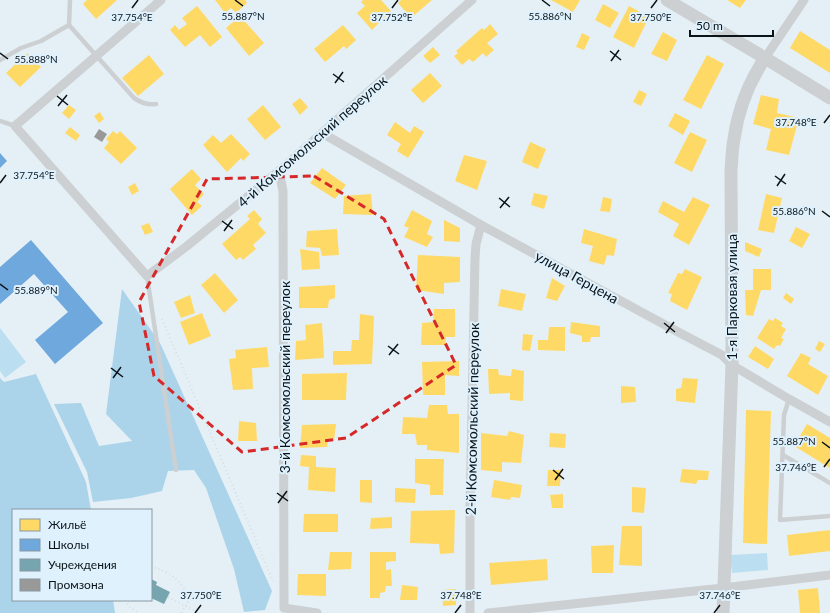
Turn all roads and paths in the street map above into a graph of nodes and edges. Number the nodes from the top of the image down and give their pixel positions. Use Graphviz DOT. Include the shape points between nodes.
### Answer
graph roads {
  1 [pos="70,0"];
  2 [pos="161,0"];
  3 [pos="472,0"];
  4 [pos="667,0"];
  5 [pos="804,0"];
  6 [pos="69,25"];
  7 [pos="96,55"];
  8 [pos="765,58"];
  9 [pos="0,60"];
  10 [pos="830,98"];
  11 [pos="156,104"];
  12 [pos="0,121"];
  13 [pos="15,126"];
  14 [pos="322,133"];
  15 [pos="279,171"];
  16 [pos="481,226"];
  17 [pos="146,276"];
  18 [pos="160,314"];
  19 [pos="732,365"];
  20 [pos="789,399"];
  21 [pos="830,422"];
  22 [pos="783,456"];
  23 [pos="176,470"];
  24 [pos="830,483"];
  25 [pos="830,516"];
  26 [pos="152,566"];
  27 [pos="830,575"];
  28 [pos="275,586"];
  29 [pos="723,588"];
  30 [pos="168,597"];
  31 [pos="126,601"];
  32 [pos="186,606"];
  33 [pos="139,613"];
  34 [pos="181,613"];
  35 [pos="199,613"];
  36 [pos="317,613"];
  37 [pos="470,613"];
  38 [pos="488,613"];
  39 [pos="723,613"];
  1 -- 6 [label="lane"];
  2 -- 7 [label="street"];
  3 -- 14 [label="street, 4-й Комсомольский переулок"];
  4 -- 8 [label="street"];
  5 -- 8 [label="street, 1-я Парковая улица"];
  6 -- 7 [label="lane"];
  6 -- 9 [label="lane"];
  7 -- 11 [label="lane" via="134,98 141,103"];
  7 -- 13 [label="street"];
  8 -- 10 [label="street"];
  8 -- 19 [label="street, 1-я Парковая улица" via="759,66 739,113 730,170"];
  12 -- 13 [label="lane"];
  13 -- 17 [label="street"];
  14 -- 15 [label="street, 4-й Комсомольский переулок"];
  14 -- 16 [label="street, улица Герцена"];
  15 -- 17 [label="street, 4-й Комсомольский переулок"];
  15 -- 36 [label="street, 3-й Комсомольский переулок" via="283,191 284,608"];
  16 -- 19 [label="street, улица Герцена" via="722,355"];
  16 -- 37 [label="street, 2-й Комсомольский переулок" via="475,258"];
  17 -- 23 [label="lane"];
  18 -- 28 [label="path"];
  19 -- 20 [label="street, улица Герцена"];
  19 -- 29 [label="street, 1-я Парковая улица"];
  20 -- 21 [label="street, улица Герцена"];
  20 -- 22 [label="lane" via="784,415"];
  22 -- 24 [label="lane"];
  22 -- 25 [label="lane" via="780,520"];
  26 -- 32 [label="path" via="170,574 181,584 190,599"];
  27 -- 29 [label="street"];
  29 -- 38 [label="street"];
  29 -- 39 [label="street, 1-я Парковая улица"];
  30 -- 32 [label="path"];
  31 -- 33 [label="path"];
  32 -- 34 [label="path"];
  32 -- 35 [label="path"];
}
